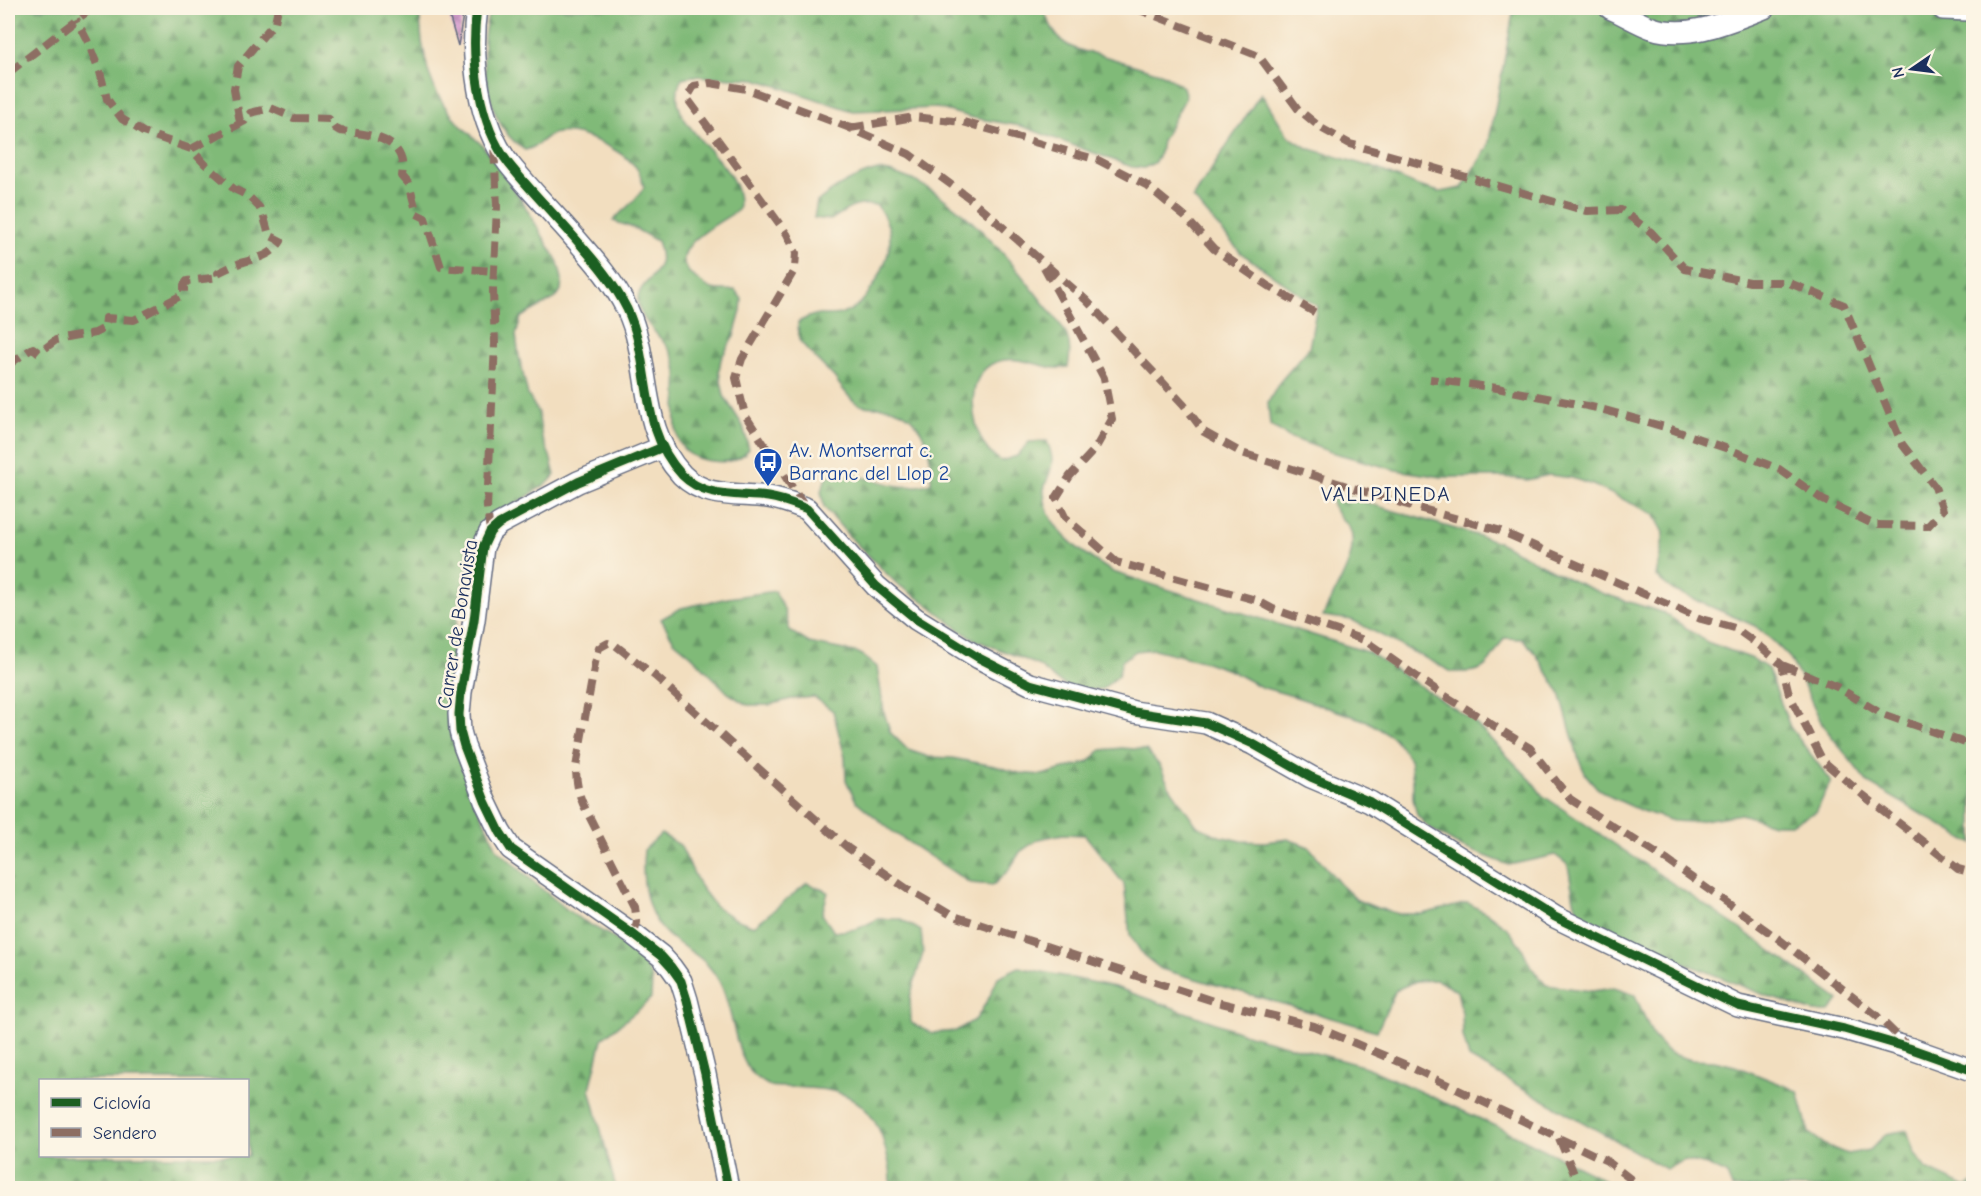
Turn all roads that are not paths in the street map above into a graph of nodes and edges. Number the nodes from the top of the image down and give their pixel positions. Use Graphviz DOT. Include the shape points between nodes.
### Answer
graph roads {
  1 [pos="477,8"];
  2 [pos="1610,8"];
  3 [pos="1764,8"];
  4 [pos="1943,8"];
  5 [pos="1974,8"];
  6 [pos="663,447"];
  7 [pos="1974,1071"];
  8 [pos="728,1188"];
  1 -- 6 [label="street" via="476,76 494,136 508,163 609,279 627,309 642,358 657,437"];
  2 -- 3 [label="street" via="1653,28 1684,33"];
  4 -- 5 [label="street"];
  6 -- 7 [label="street" via="683,475 709,492 768,497 807,509 876,586 916,620 1030,684 1134,712 1206,723 1311,777 1370,802 1555,917 1738,1006 1844,1029"];
  6 -- 8 [label="street, Carrer de Bonavista" via="578,482 490,532 483,547 461,692 460,731 485,801 511,849 634,935 661,956 681,981"];
}
